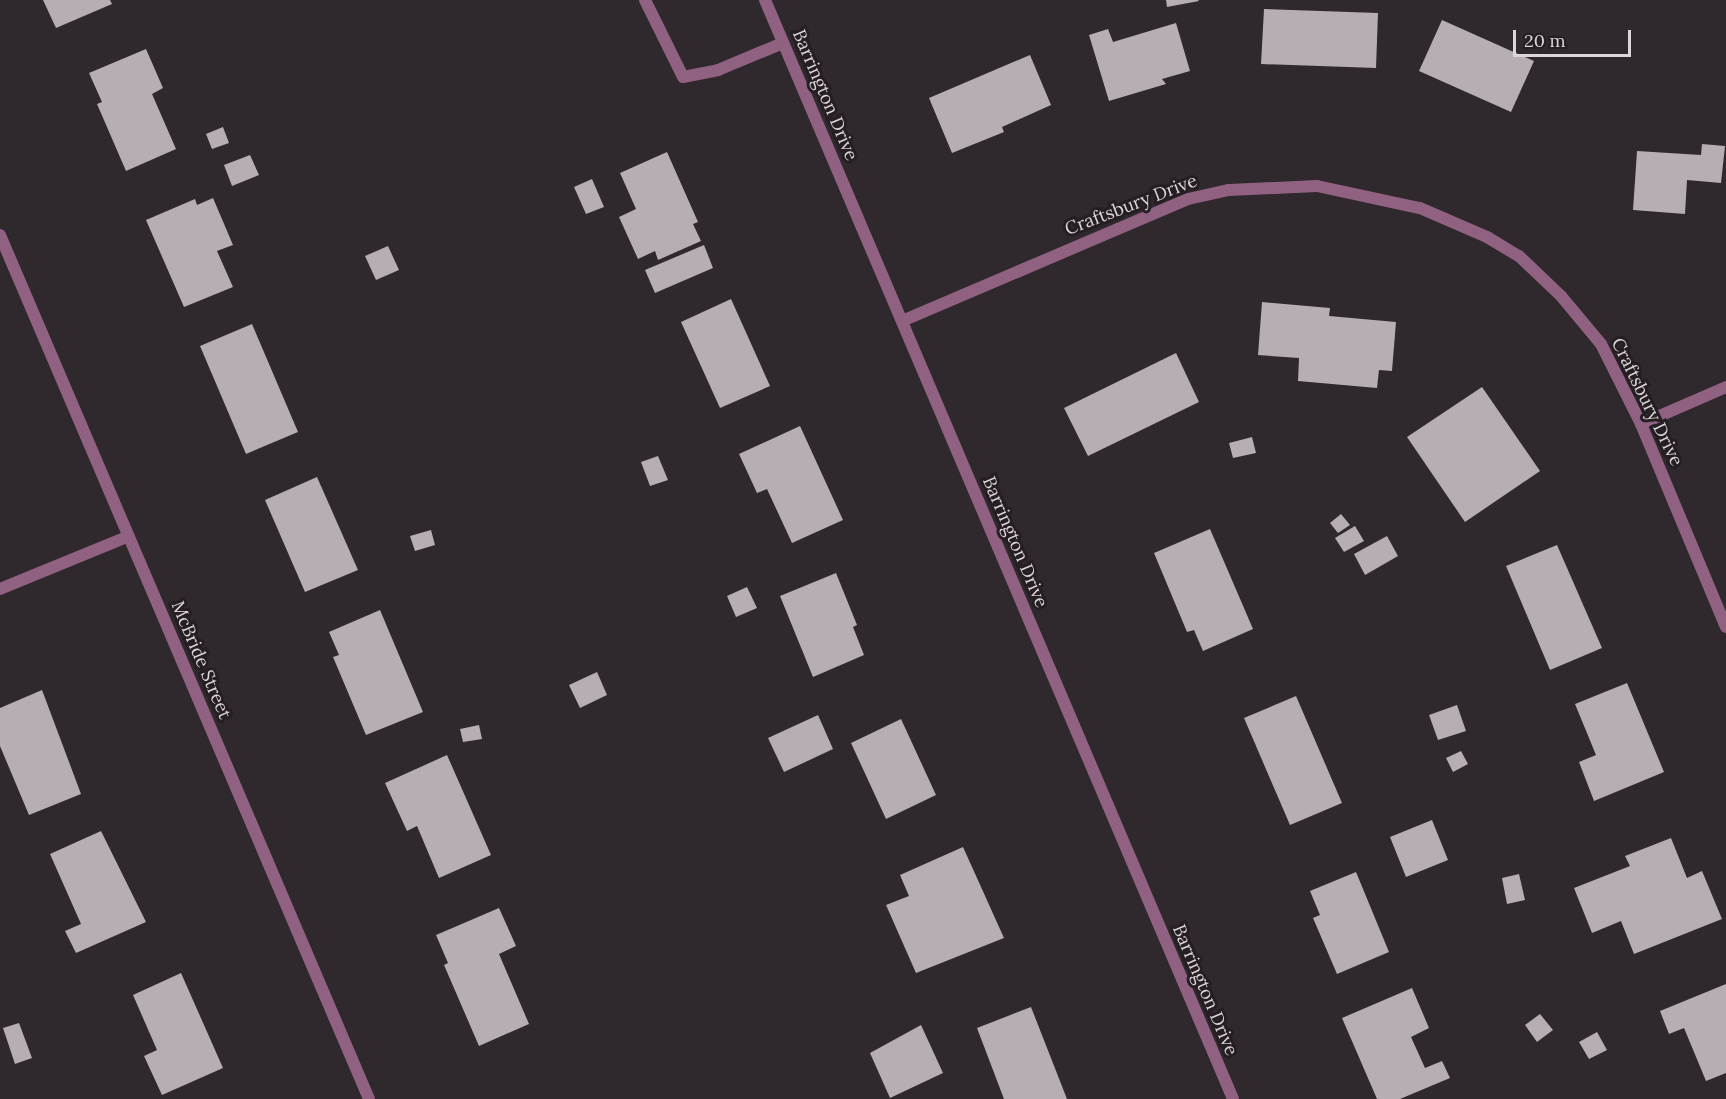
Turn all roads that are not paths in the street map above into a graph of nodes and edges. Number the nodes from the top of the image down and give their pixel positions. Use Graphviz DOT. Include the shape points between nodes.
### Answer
graph roads {
  1 [pos="645,0"];
  2 [pos="765,0"];
  3 [pos="783,43"];
  4 [pos="0,235"];
  5 [pos="902,321"];
  6 [pos="1726,387"];
  7 [pos="1641,424"];
  8 [pos="129,536"];
  9 [pos="0,589"];
  10 [pos="1726,627"];
  11 [pos="369,1099"];
  12 [pos="1233,1099"];
  1 -- 3 [label="street" via="683,77 717,70"];
  2 -- 3 [label="street, Barrington Drive"];
  3 -- 5 [label="street, Barrington Drive"];
  4 -- 8 [label="street, McBride Street"];
  5 -- 7 [label="street, Craftsbury Drive" via="1188,199 1276,186 1349,190 1420,208 1487,237 1519,256 1561,296 1601,344"];
  5 -- 12 [label="street, Barrington Drive"];
  6 -- 7 [label="street"];
  7 -- 10 [label="street, Craftsbury Drive"];
  8 -- 9 [label="street"];
  8 -- 11 [label="street, McBride Street"];
}
